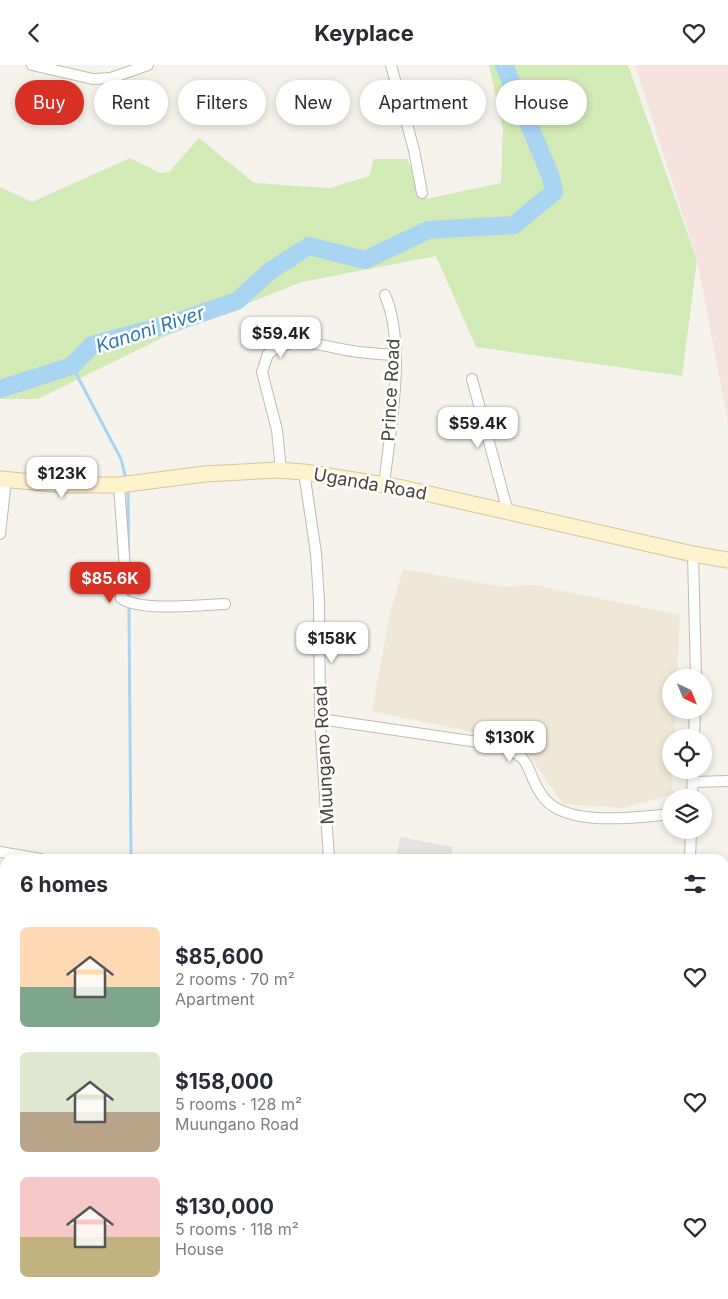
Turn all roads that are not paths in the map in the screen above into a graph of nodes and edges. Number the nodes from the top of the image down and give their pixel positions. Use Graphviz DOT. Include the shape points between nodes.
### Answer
graph roads {
  1 [pos="32,65"];
  2 [pos="148,65"];
  3 [pos="391,65"];
  4 [pos="422,193"];
  5 [pos="385,295"];
  6 [pos="396,355"];
  7 [pos="472,379"];
  8 [pos="281,471"];
  9 [pos="304,472"];
  10 [pos="3,479"];
  11 [pos="126,484"];
  12 [pos="384,485"];
  13 [pos="508,512"];
  14 [pos="0,527"];
  15 [pos="693,554"];
  16 [pos="728,560"];
  17 [pos="225,604"];
  18 [pos="696,669"];
  19 [pos="320,719"];
  20 [pos="693,781"];
  21 [pos="728,781"];
  22 [pos="692,789"];
  23 [pos="662,814"];
  24 [pos="691,839"];
  25 [pos="329,854"];
  26 [pos="690,854"];
  1 -- 2 [label="street" via="93,79 111,78"];
  3 -- 4 [label="street"];
  5 -- 6 [label="street, Prince Road" via="392,311"];
  6 -- 8 [label="street" via="307,342 284,344 268,354 262,372 277,430"];
  6 -- 12 [label="street, Prince Road"];
  7 -- 13 [label="street"];
  8 -- 9 [label="main road, Uganda Road"];
  8 -- 11 [label="main road, Uganda Road" via="205,474"];
  9 -- 12 [label="main road, Uganda Road"];
  9 -- 19 [label="street, Muungano Road" via="316,553"];
  10 -- 11 [label="main road, Uganda Road" via="65,485"];
  10 -- 14 [label="street"];
  11 -- 17 [label="street" via="121,598 158,607"];
  12 -- 13 [label="main road, Uganda Road"];
  13 -- 15 [label="main road, Uganda Road"];
  15 -- 16 [label="main road, Uganda Road"];
  15 -- 18 [label="street"];
  19 -- 23 [label="street" via="498,745 518,753 528,763 541,794 551,807 567,813 599,818"];
  19 -- 25 [label="street, Muungano Road"];
  20 -- 21 [label="street"];
  20 -- 22 [label="street"];
  24 -- 26 [label="street"];
}
